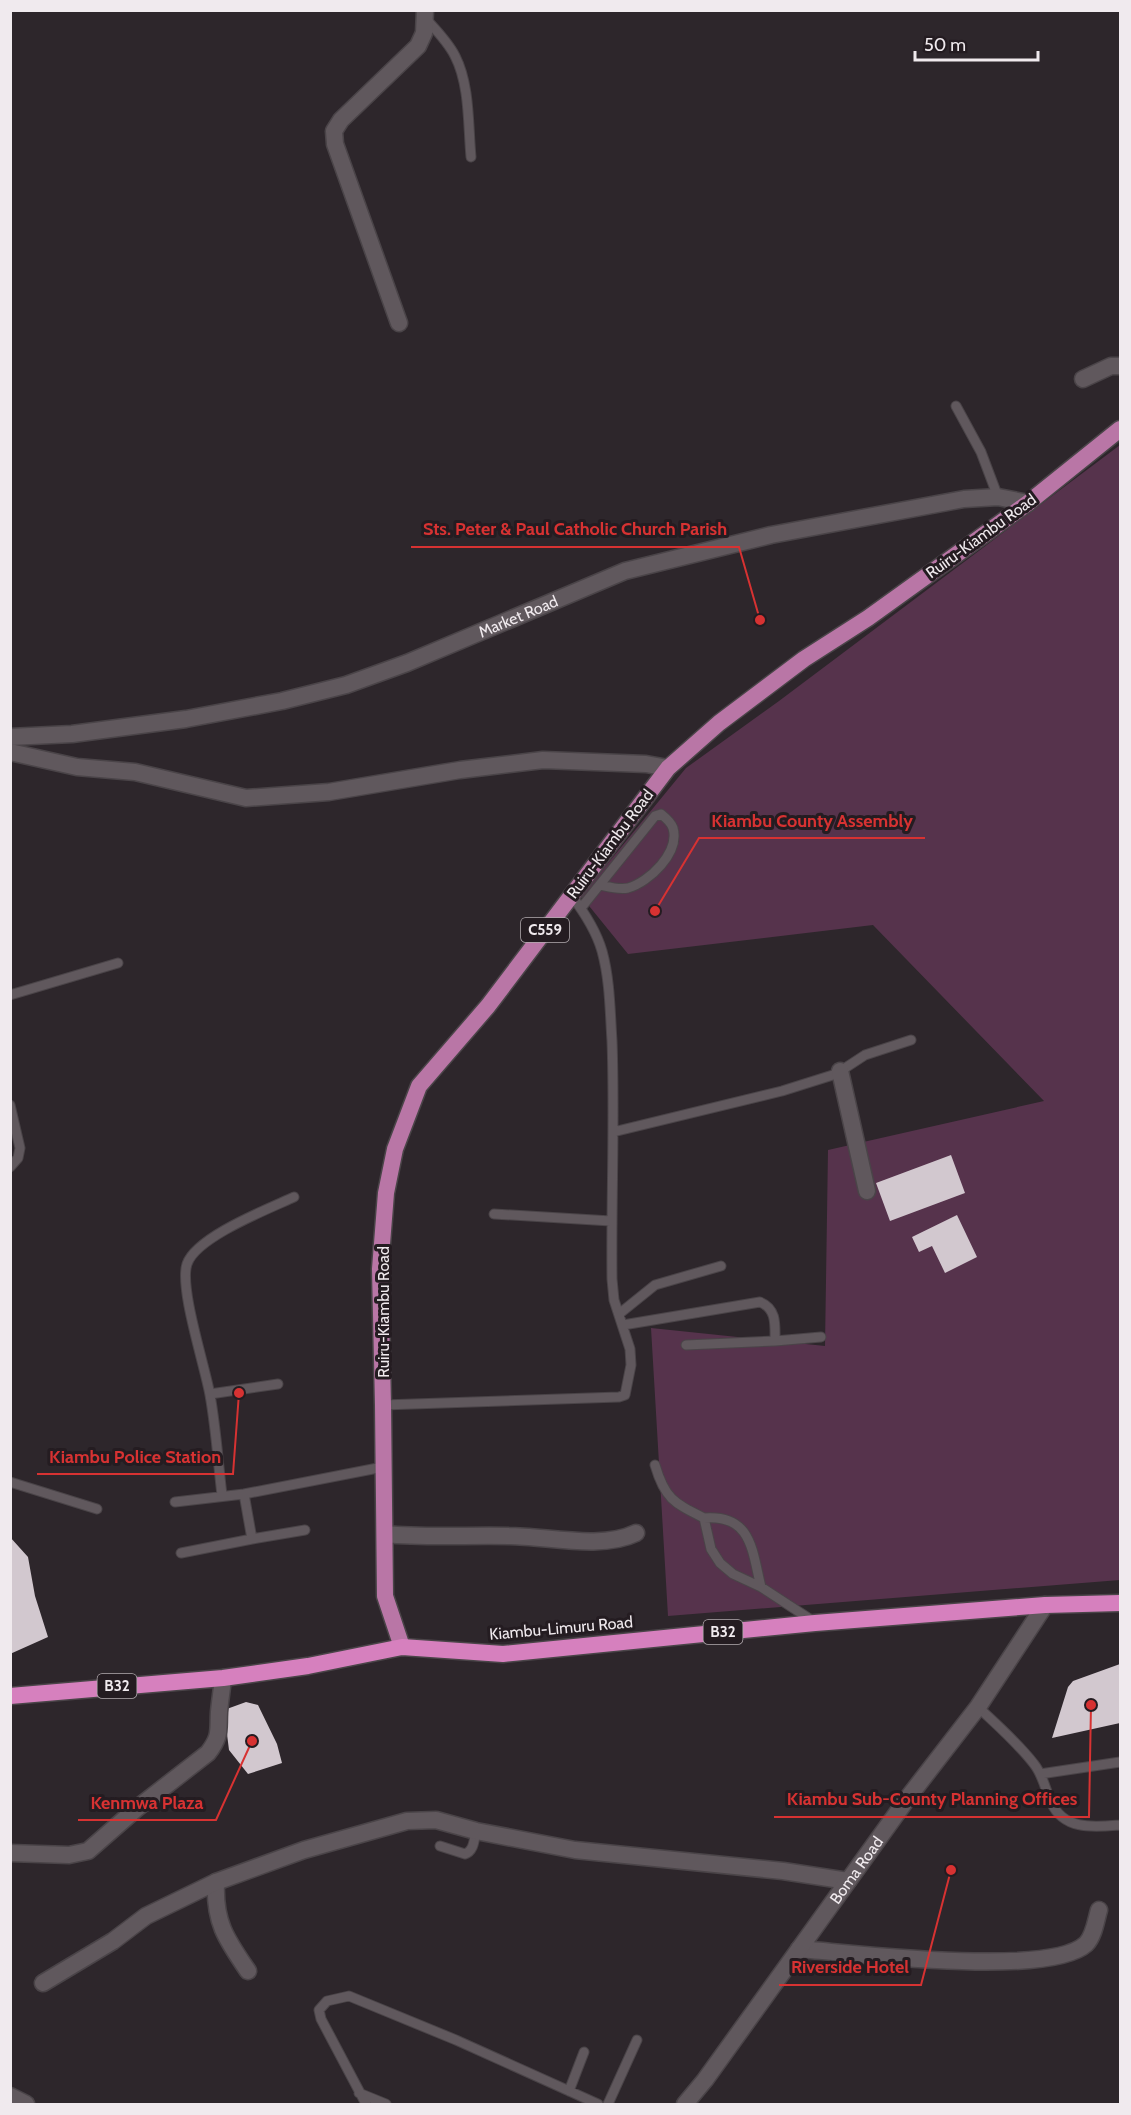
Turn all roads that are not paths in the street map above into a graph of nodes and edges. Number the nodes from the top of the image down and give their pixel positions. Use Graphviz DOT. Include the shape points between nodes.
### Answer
graph roads {
  1 [pos="425,15"];
  2 [pos="471,157"];
  3 [pos="399,323"];
  4 [pos="1120,366"];
  5 [pos="1083,379"];
  6 [pos="956,406"];
  7 [pos="1120,429"];
  8 [pos="998,497"];
  9 [pos="1028,503"];
  10 [pos="10,737"];
  11 [pos="10,752"];
  12 [pos="668,768"];
  13 [pos="600,885"];
  14 [pos="576,902"];
  15 [pos="118,963"];
  16 [pos="10,995"];
  17 [pos="911,1040"];
  18 [pos="840,1071"];
  19 [pos="10,1105"];
  20 [pos="613,1132"];
  21 [pos="10,1167"];
  22 [pos="867,1191"];
  23 [pos="294,1197"];
  24 [pos="494,1214"];
  25 [pos="611,1221"];
  26 [pos="721,1266"];
  27 [pos="620,1314"];
  28 [pos="623,1325"];
  29 [pos="821,1337"];
  30 [pos="775,1341"];
  31 [pos="686,1345"];
  32 [pos="278,1384"];
  33 [pos="210,1394"];
  34 [pos="383,1405"];
  35 [pos="655,1465"];
  36 [pos="383,1467"];
  37 [pos="10,1482"];
  38 [pos="244,1494"];
  39 [pos="222,1496"];
  40 [pos="175,1502"];
  41 [pos="97,1509"];
  42 [pos="704,1518"];
  43 [pos="305,1530"];
  44 [pos="636,1533"];
  45 [pos="385,1534"];
  46 [pos="252,1539"];
  47 [pos="181,1553"];
  48 [pos="761,1587"];
  49 [pos="1120,1604"];
  50 [pos="1045,1605"];
  51 [pos="815,1623"];
  52 [pos="402,1647"];
  53 [pos="223,1678"];
  54 [pos="10,1696"];
  55 [pos="978,1707"];
  56 [pos="1120,1762"];
  57 [pos="1040,1774"];
  58 [pos="1120,1825"];
  59 [pos="476,1832"];
  60 [pos="440,1846"];
  61 [pos="10,1853"];
  62 [pos="848,1881"];
  63 [pos="216,1882"];
  64 [pos="1099,1910"];
  65 [pos="799,1949"];
  66 [pos="248,1971"];
  67 [pos="43,1983"];
  68 [pos="637,2040"];
  69 [pos="584,2052"];
  70 [pos="569,2091"];
  71 [pos="359,2093"];
  72 [pos="10,2096"];
  73 [pos="26,2104"];
  74 [pos="366,2104"];
  75 [pos="386,2104"];
  76 [pos="598,2104"];
  77 [pos="608,2104"];
  78 [pos="685,2104"];
  1 -- 2 [label="lane" via="456,57 464,82"];
  1 -- 3 [label="street" via="418,46 334,131 335,144"];
  4 -- 5 [label="street"];
  6 -- 8 [label="lane" via="981,452"];
  7 -- 9 [label="main road, Ruiru-Kiambu Road / C559"];
  8 -- 9 [label="street, Market Road"];
  8 -- 10 [label="street, Market Road" via="964,499 771,535 625,571 406,663 346,685 282,701 72,734"];
  9 -- 12 [label="main road, Ruiru-Kiambu Road / C559" via="804,659 719,723"];
  11 -- 12 [label="street" via="77,767 135,772 246,798 329,792 543,760"];
  12 -- 14 [label="main road, Ruiru-Kiambu Road / C559"];
  13 -- 13 [label="lane" via="655,816 661,814 668,820 673,829 672,841 664,862 628,888"];
  13 -- 14 [label="lane"];
  14 -- 20 [label="lane" via="597,936 606,971"];
  14 -- 34 [label="main road, Ruiru-Kiambu Road / C559" via="419,1086 395,1149 386,1193 380,1269"];
  15 -- 16 [label="lane"];
  17 -- 18 [label="lane" via="865,1055"];
  18 -- 20 [label="lane" via="782,1091"];
  18 -- 22 [label="street"];
  19 -- 21 [label="lane" via="20,1148"];
  20 -- 25 [label="lane"];
  23 -- 33 [label="lane" via="223,1230 187,1263 185,1284"];
  24 -- 25 [label="lane"];
  25 -- 27 [label="lane" via="614,1300"];
  26 -- 27 [label="lane" via="655,1285"];
  27 -- 28 [label="lane"];
  28 -- 30 [label="lane" via="760,1302 773,1313"];
  28 -- 34 [label="lane" via="631,1365 627,1390 619,1397"];
  29 -- 30 [label="lane"];
  30 -- 31 [label="lane"];
  32 -- 33 [label="lane"];
  33 -- 39 [label="lane"];
  34 -- 36 [label="main road, Ruiru-Kiambu Road / C559"];
  35 -- 42 [label="lane" via="665,1492"];
  36 -- 38 [label="lane"];
  36 -- 45 [label="main road, Ruiru-Kiambu Road / C559"];
  37 -- 41 [label="lane"];
  38 -- 39 [label="lane"];
  38 -- 46 [label="lane"];
  39 -- 40 [label="lane"];
  42 -- 48 [label="lane" via="711,1549 720,1563"];
  42 -- 48 [label="lane" via="732,1520 742,1528 749,1539"];
  43 -- 46 [label="lane"];
  44 -- 45 [label="street" via="624,1539 597,1541"];
  45 -- 52 [label="main road, Ruiru-Kiambu Road / C559" via="385,1596"];
  46 -- 47 [label="lane"];
  48 -- 51 [label="lane"];
  49 -- 50 [label="highway, B32"];
  50 -- 51 [label="highway, Kiambu-Limuru Road / B32"];
  50 -- 55 [label="street, Boma Road"];
  51 -- 52 [label="highway, Kiambu-Limuru Road / B32" via="503,1654"];
  52 -- 53 [label="highway, Kiambu-Limuru Road / B32"];
  53 -- 54 [label="highway, Kiambu-Limuru Road / B32"];
  53 -- 61 [label="street" via="220,1729 208,1753 88,1851 69,1855"];
  55 -- 57 [label="lane"];
  55 -- 62 [label="street, Boma Road"];
  56 -- 57 [label="lane"];
  57 -- 58 [label="lane" via="1052,1803 1069,1822 1090,1827"];
  59 -- 60 [label="lane" via="469,1853"];
  59 -- 62 [label="street" via="575,1850"];
  59 -- 63 [label="street" via="436,1820 407,1821 304,1850"];
  62 -- 65 [label="street, Boma Road"];
  63 -- 66 [label="street" via="219,1925"];
  63 -- 67 [label="street" via="146,1916"];
  64 -- 65 [label="street" via="1087,1944 1064,1956 992,1963"];
  65 -- 78 [label="street, Boma Road"];
  68 -- 77 [label="lane"];
  69 -- 70 [label="lane"];
  70 -- 71 [label="lane" via="349,1996 327,2001 319,2010"];
  70 -- 76 [label="lane"];
  71 -- 74 [label="lane"];
  71 -- 75 [label="lane"];
  72 -- 73 [label="street"];
}
